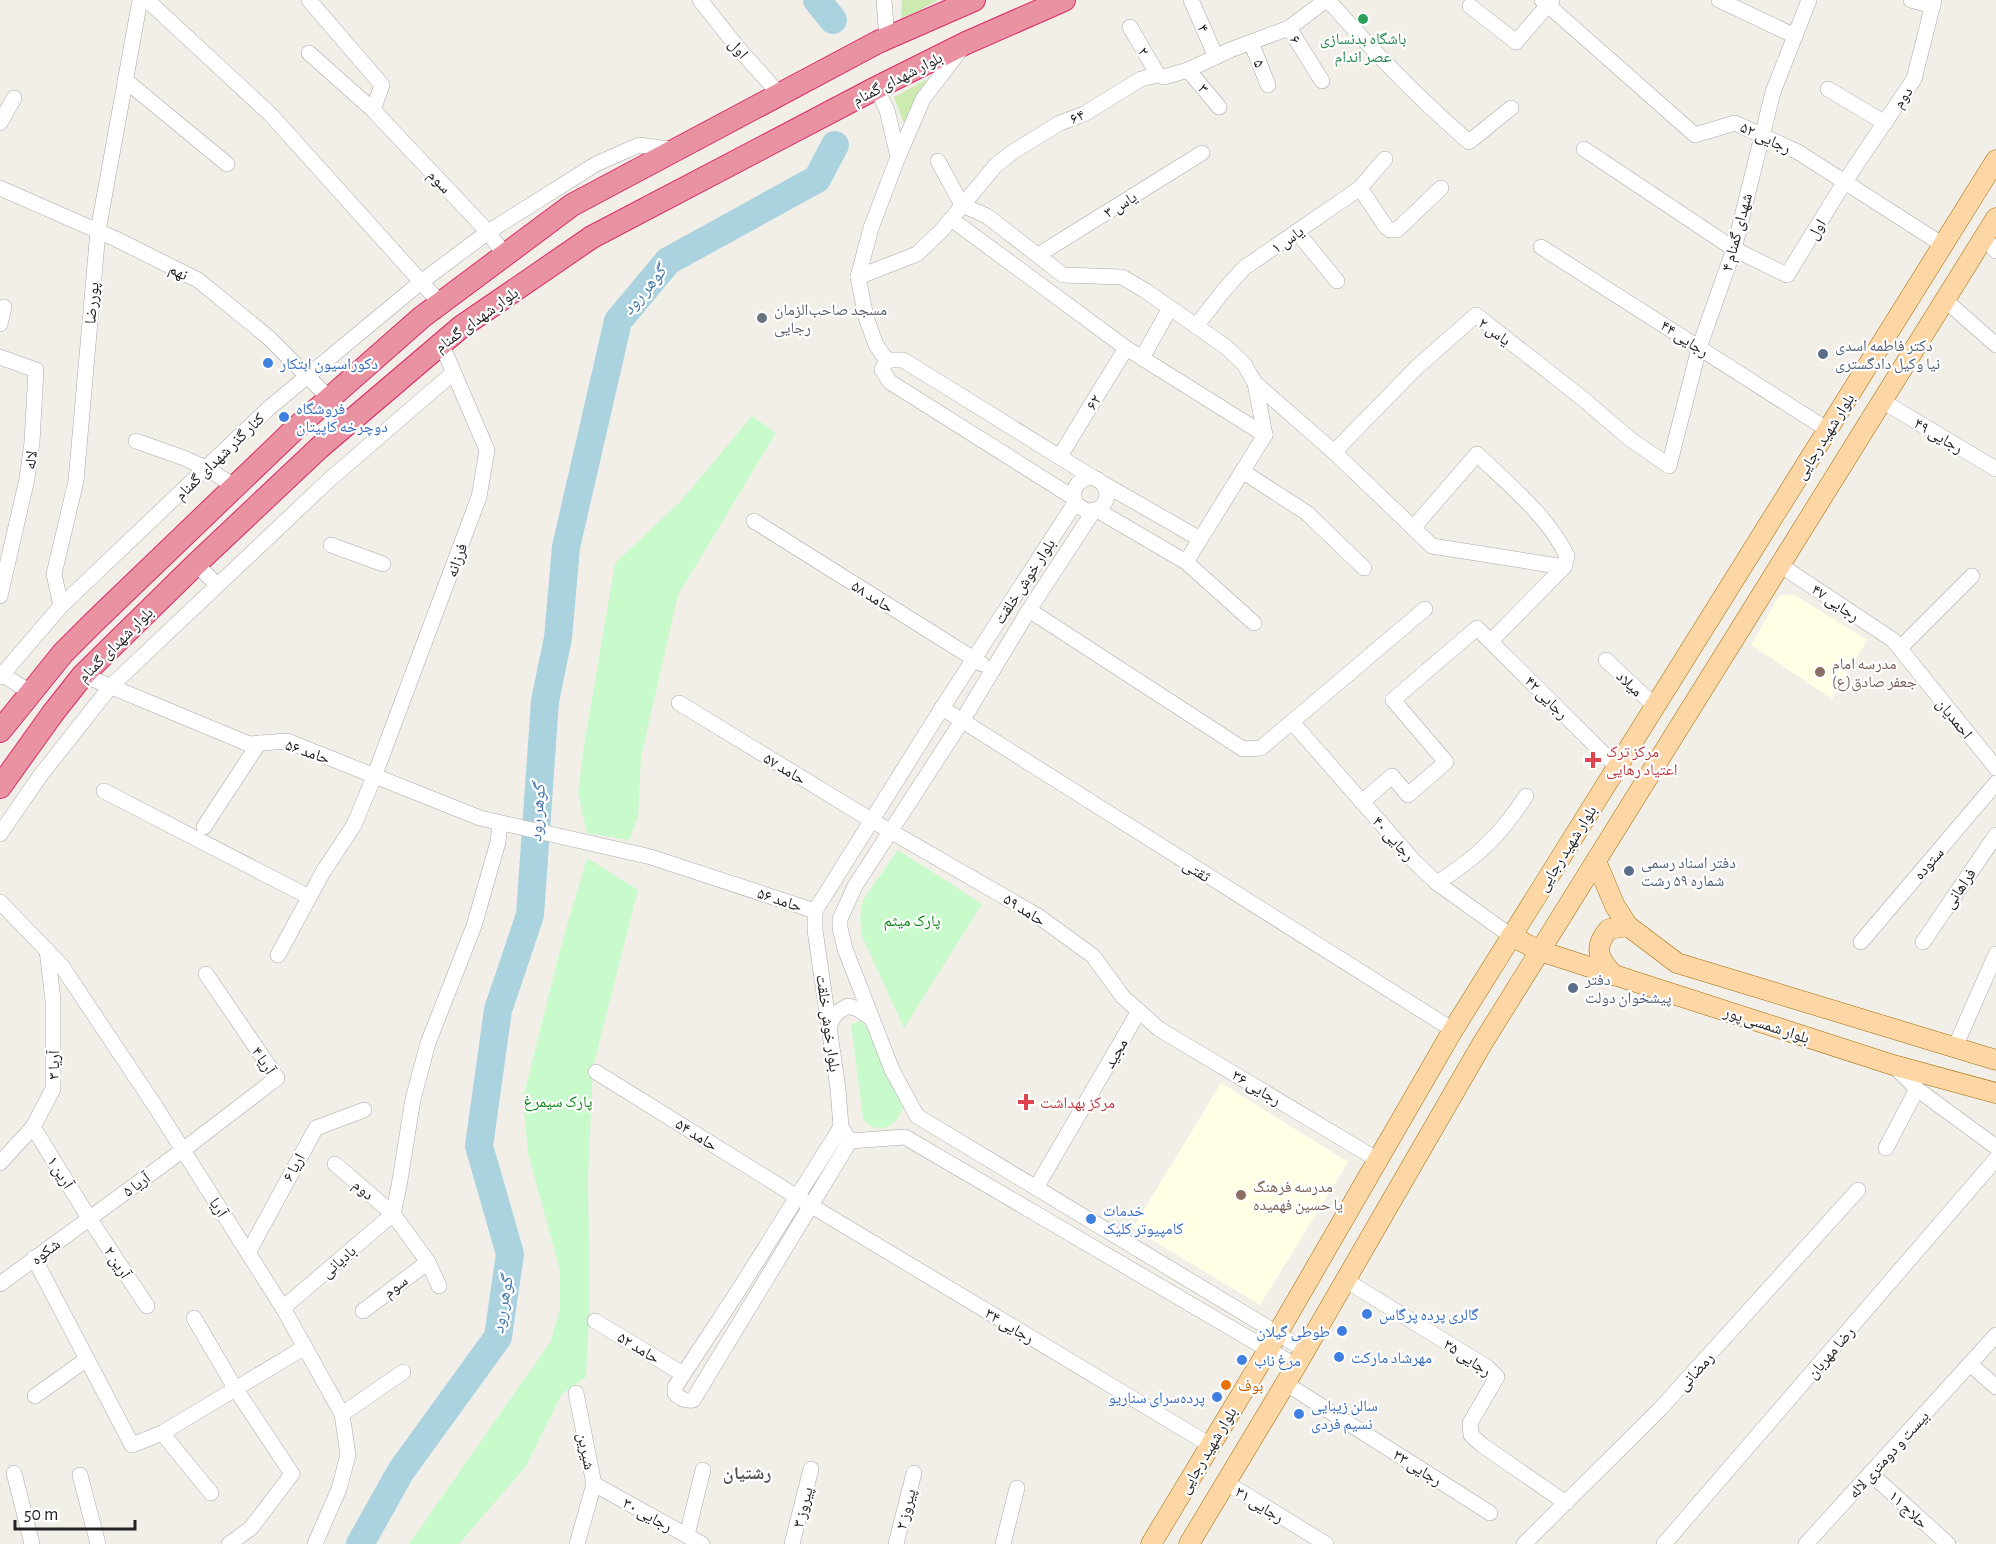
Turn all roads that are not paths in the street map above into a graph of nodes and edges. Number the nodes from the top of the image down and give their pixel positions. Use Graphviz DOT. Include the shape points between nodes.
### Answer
graph roads {
  1 [pos="140,0"];
  2 [pos="147,0"];
  3 [pos="309,0"];
  4 [pos="700,0"];
  5 [pos="884,0"];
  6 [pos="971,0"];
  7 [pos="1064,0"];
  8 [pos="1191,0"];
  9 [pos="1327,0"];
  10 [pos="1719,0"];
  11 [pos="1809,0"];
  12 [pos="1911,0"];
  13 [pos="1547,2"];
  14 [pos="1934,3"];
  15 [pos="1739,4"];
  16 [pos="1470,6"];
  17 [pos="1130,27"];
  18 [pos="1289,28"];
  19 [pos="1794,36"];
  20 [pos="887,39"];
  21 [pos="1251,42"];
  22 [pos="966,43"];
  23 [pos="309,53"];
  24 [pos="1216,57"];
  25 [pos="1188,70"];
  26 [pos="1158,75"];
  27 [pos="125,80"];
  28 [pos="1322,81"];
  29 [pos="1268,85"];
  30 [pos="876,88"];
  31 [pos="1828,89"];
  32 [pos="780,96"];
  33 [pos="14,98"];
  34 [pos="1219,107"];
  35 [pos="1511,108"];
  36 [pos="373,110"];
  37 [pos="0,123"];
  38 [pos="1885,123"];
  39 [pos="1761,135"];
  40 [pos="1584,149"];
  41 [pos="676,150"];
  42 [pos="1202,153"];
  43 [pos="898,157"];
  44 [pos="1385,159"];
  45 [pos="1996,160"];
  46 [pos="938,161"];
  47 [pos="227,164"];
  48 [pos="1844,183"];
  49 [pos="0,188"];
  50 [pos="1360,188"];
  51 [pos="1441,188"];
  52 [pos="962,205"];
  53 [pos="1996,218"];
  54 [pos="951,219"];
  55 [pos="98,231"];
  56 [pos="488,232"];
  57 [pos="1297,232"];
  58 [pos="1943,244"];
  59 [pos="1990,244"];
  60 [pos="1541,247"];
  61 [pos="1734,249"];
  62 [pos="505,255"];
  63 [pos="1038,255"];
  64 [pos="1063,275"];
  65 [pos="858,277"];
  66 [pos="1337,281"];
  67 [pos="421,282"];
  68 [pos="1050,292"];
  69 [pos="1945,300"];
  70 [pos="441,304"];
  71 [pos="4,307"];
  72 [pos="1170,308"];
  73 [pos="0,324"];
  74 [pos="1196,326"];
  75 [pos="461,327"];
  76 [pos="441,343"];
  77 [pos="1996,345"];
  78 [pos="1126,348"];
  79 [pos="1699,348"];
  80 [pos="0,357"];
  81 [pos="1142,358"];
  82 [pos="887,360"];
  83 [pos="453,373"];
  84 [pos="307,376"];
  85 [pos="1255,383"];
  86 [pos="329,398"];
  87 [pos="1882,401"];
  88 [pos="1828,430"];
  89 [pos="1265,435"];
  90 [pos="136,441"];
  91 [pos="1334,452"];
  92 [pos="1060,456"];
  93 [pos="1669,466"];
  94 [pos="208,469"];
  95 [pos="1996,469"];
  96 [pos="1242,471"];
  97 [pos="1098,481"];
  98 [pos="234,486"];
  99 [pos="1074,501"];
  100 [pos="1095,511"];
  101 [pos="753,521"];
  102 [pos="1413,528"];
  103 [pos="1200,540"];
  104 [pos="331,544"];
  105 [pos="1186,562"];
  106 [pos="196,564"];
  107 [pos="384,564"];
  108 [pos="1780,565"];
  109 [pos="1564,567"];
  110 [pos="1364,568"];
  111 [pos="1972,576"];
  112 [pos="217,585"];
  113 [pos="1,588"];
  114 [pos="62,606"];
  115 [pos="1425,609"];
  116 [pos="1029,610"];
  117 [pos="1254,623"];
  118 [pos="1491,641"];
  119 [pos="1896,644"];
  120 [pos="974,659"];
  121 [pos="1606,660"];
  122 [pos="992,670"];
  123 [pos="1,675"];
  124 [pos="83,675"];
  125 [pos="111,686"];
  126 [pos="30,692"];
  127 [pos="680,704"];
  128 [pos="1655,706"];
  129 [pos="942,708"];
  130 [pos="962,721"];
  131 [pos="1293,723"];
  132 [pos="0,731"];
  133 [pos="259,743"];
  134 [pos="1617,767"];
  135 [pos="1996,768"];
  136 [pos="374,777"];
  137 [pos="1996,783"];
  138 [pos="0,787"];
  139 [pos="104,791"];
  140 [pos="1526,796"];
  141 [pos="1362,802"];
  142 [pos="872,820"];
  143 [pos="500,823"];
  144 [pos="204,827"];
  145 [pos="892,830"];
  146 [pos="0,834"];
  147 [pos="1996,835"];
  148 [pos="1596,861"];
  149 [pos="1437,883"];
  150 [pos="309,897"];
  151 [pos="0,902"];
  152 [pos="815,911"];
  153 [pos="1628,926"];
  154 [pos="1511,936"];
  155 [pos="1861,942"];
  156 [pos="1923,942"];
  157 [pos="47,950"];
  158 [pos="1540,951"];
  159 [pos="1996,954"];
  160 [pos="278,955"];
  161 [pos="206,974"];
  162 [pos="1614,975"];
  163 [pos="1139,1011"];
  164 [pos="872,1019"];
  165 [pos="829,1026"];
  166 [pos="1453,1030"];
  167 [pos="1955,1047"];
  168 [pos="1996,1060"];
  169 [pos="1893,1065"];
  170 [pos="596,1072"];
  171 [pos="1917,1089"];
  172 [pos="1996,1093"];
  173 [pos="364,1110"];
  174 [pos="917,1116"];
  175 [pos="33,1127"];
  176 [pos="841,1127"];
  177 [pos="905,1137"];
  178 [pos="850,1141"];
  179 [pos="1996,1147"];
  180 [pos="1886,1148"];
  181 [pos="183,1150"];
  182 [pos="1996,1159"];
  183 [pos="1378,1160"];
  184 [pos="0,1163"];
  185 [pos="335,1164"];
  186 [pos="1036,1188"];
  187 [pos="1858,1190"];
  188 [pos="804,1201"];
  189 [pos="393,1214"];
  190 [pos="89,1218"];
  191 [pos="248,1253"];
  192 [pos="34,1258"];
  193 [pos="428,1262"];
  194 [pos="1345,1280"];
  195 [pos="0,1284"];
  196 [pos="439,1286"];
  197 [pos="147,1306"];
  198 [pos="283,1308"];
  199 [pos="363,1311"];
  200 [pos="194,1318"];
  201 [pos="595,1321"];
  202 [pos="1996,1335"];
  203 [pos="1272,1342"];
  204 [pos="305,1347"];
  205 [pos="87,1359"];
  206 [pos="1970,1364"];
  207 [pos="1295,1366"];
  208 [pos="404,1372"];
  209 [pos="683,1374"];
  210 [pos="1996,1387"];
  211 [pos="235,1388"];
  212 [pos="576,1393"];
  213 [pos="35,1396"];
  214 [pos="342,1414"];
  215 [pos="162,1433"];
  216 [pos="1210,1445"];
  217 [pos="811,1469"];
  218 [pos="703,1470"];
  219 [pos="14,1473"];
  220 [pos="914,1473"];
  221 [pos="1870,1473"];
  222 [pos="80,1475"];
  223 [pos="1225,1482"];
  224 [pos="594,1484"];
  225 [pos="1017,1488"];
  226 [pos="211,1492"];
  227 [pos="1566,1503"];
  228 [pos="1490,1513"];
  229 [pos="687,1535"];
  230 [pos="96,1543"];
  231 [pos="32,1544"];
  232 [pos="229,1544"];
  233 [pos="315,1544"];
  234 [pos="577,1544"];
  235 [pos="702,1544"];
  236 [pos="792,1544"];
  237 [pos="896,1544"];
  238 [pos="1003,1544"];
  239 [pos="1151,1544"];
  240 [pos="1189,1544"];
  241 [pos="1326,1544"];
  242 [pos="1524,1544"];
  243 [pos="1664,1544"];
  244 [pos="1806,1544"];
  245 [pos="1948,1544"];
  1 -- 27 [label="street, پوررضا"];
  2 -- 67 [label="street" via="271,115"];
  3 -- 36 [label="street" via="382,85"];
  4 -- 32 [label="street, اول"];
  5 -- 20 [label="street"];
  6 -- 20 [label="highway, بلوار شهدای گمنام"];
  7 -- 22 [label="highway, بلوار شهدای گمنام"];
  8 -- 24 [label="street, ۴"];
  9 -- 18 [label="street, ۶۴"];
  9 -- 35 [label="street" via="1411,90 1468,142"];
  10 -- 15 [label="street"];
  11 -- 19 [label="street, شهدای گمنام ۴"];
  12 -- 14 [label="street"];
  13 -- 16 [label="street" via="1516,42"];
  13 -- 39 [label="street, رجایی ۵۲" via="1695,135 1735,123"];
  14 -- 38 [label="street, دوم" via="1914,79"];
  15 -- 19 [label="street"];
  17 -- 26 [label="street, ۲"];
  18 -- 21 [label="street, ۶۴"];
  18 -- 28 [label="street, ۶"];
  19 -- 39 [label="street, شهدای گمنام ۴"];
  20 -- 32 [label="highway, بلوار شهدای گمنام"];
  21 -- 24 [label="street, ۶۴"];
  21 -- 29 [label="street, ۵"];
  22 -- 30 [label="highway, بلوار شهدای گمنام"];
  22 -- 43 [label="street" via="923,99"];
  23 -- 36 [label="street, سوم"];
  24 -- 25 [label="street, ۶۴"];
  25 -- 26 [label="street, ۶۴"];
  25 -- 34 [label="street, ۳"];
  26 -- 52 [label="street, ۶۴" via="1141,79 1014,151 995,166"];
  27 -- 47 [label="street"];
  27 -- 55 [label="street, پوررضا"];
  30 -- 43 [label="street" via="887,110"];
  30 -- 75 [label="highway, بلوار شهدای گمنام" via="592,237"];
  31 -- 38 [label="street"];
  32 -- 41 [label="highway, بلوار شهدای گمنام"];
  33 -- 37 [label="street"];
  36 -- 56 [label="street, سوم"];
  38 -- 48 [label="street, دوم"];
  39 -- 48 [label="street, رجایی ۵۲" via="1798,152"];
  39 -- 61 [label="street, شهدای گمنام ۴"];
  40 -- 61 [label="street"];
  41 -- 56 [label="street, کنار گذر شهدای گمنام" via="639,145 628,149 596,164"];
  41 -- 62 [label="highway, بلوار شهدای گمنام" via="572,205"];
  42 -- 63 [label="street, یاس ۳"];
  43 -- 65 [label="street" via="871,228"];
  44 -- 50 [label="street, یاس ۱"];
  45 -- 58 [label="main road, بلوار شهید رجایی"];
  46 -- 52 [label="street"];
  48 -- 58 [label="street, رجایی ۵۲"];
  48 -- 61 [label="street, اول" via="1787,275"];
  49 -- 55 [label="street, نهم"];
  50 -- 51 [label="street" via="1386,227 1396,230"];
  50 -- 57 [label="street, یاس ۱"];
  52 -- 54 [label="street, ۶۴"];
  52 -- 63 [label="street" via="987,216"];
  53 -- 59 [label="main road, بلوار شهید رجایی"];
  54 -- 65 [label="street, ۶۴" via="918,254"];
  54 -- 68 [label="street"];
  55 -- 84 [label="street, نهم" via="198,280 268,337"];
  55 -- 114 [label="street, پوررضا" via="76,481 54,574"];
  56 -- 62 [label="street, سوم"];
  56 -- 67 [label="street, کنار گذر شهدای گمنام"];
  57 -- 66 [label="street"];
  57 -- 74 [label="street, یاس ۱" via="1244,268"];
  58 -- 88 [label="main road, بلوار شهید رجایی"];
  59 -- 69 [label="main road, بلوار شهید رجایی"];
  60 -- 79 [label="street, رجایی ۴۴"];
  61 -- 79 [label="street, شهدای گمنام ۴"];
  62 -- 70 [label="highway, بلوار شهدای گمنام"];
  63 -- 64 [label="street"];
  64 -- 68 [label="street"];
  64 -- 72 [label="street" via="1122,277"];
  65 -- 82 [label="street" via="866,317 876,345"];
  67 -- 70 [label="street"];
  67 -- 84 [label="street, کنار گذر شهدای گمنام"];
  68 -- 78 [label="street"];
  69 -- 77 [label="street"];
  69 -- 87 [label="main road, بلوار شهید رجایی"];
  70 -- 75 [label="highway"];
  70 -- 86 [label="highway, بلوار شهدای گمنام"];
  71 -- 73 [label="street"];
  72 -- 74 [label="street"];
  72 -- 81 [label="street"];
  74 -- 85 [label="street" via="1244,364"];
  75 -- 76 [label="highway, بلوار شهدای گمنام"];
  76 -- 83 [label="street, فرزانه"];
  76 -- 106 [label="highway, بلوار شهدای گمنام" via="319,448"];
  78 -- 81 [label="street"];
  78 -- 92 [label="street, ۶۲"];
  79 -- 88 [label="street, رجایی ۴۴"];
  79 -- 93 [label="street, شهدای گمنام ۴"];
  80 -- 113 [label="street, لاله" via="36,370 27,479"];
  81 -- 89 [label="street"];
  82 -- 92 [label="street" via="903,360"];
  82 -- 99 [label="street" via="882,370 890,382"];
  83 -- 112 [label="street" via="329,480"];
  83 -- 136 [label="street, فرزانه" via="487,450 479,497"];
  84 -- 86 [label="street, نهم"];
  84 -- 94 [label="street, کنار گذر شهدای گمنام"];
  85 -- 89 [label="street"];
  85 -- 91 [label="street"];
  86 -- 98 [label="highway, بلوار شهدای گمنام"];
  87 -- 95 [label="street, رجایی ۴۹"];
  87 -- 108 [label="main road, بلوار شهید رجایی"];
  88 -- 128 [label="main road, بلوار شهید رجایی"];
  89 -- 96 [label="street"];
  90 -- 94 [label="street"];
  91 -- 93 [label="street, یاس ۲" via="1476,315"];
  91 -- 102 [label="street"];
  92 -- 97 [label="street"];
  94 -- 98 [label="street"];
  94 -- 114 [label="street, کنار گذر شهدای گمنام"];
  96 -- 103 [label="street"];
  96 -- 110 [label="street" via="1307,513"];
  97 -- 99 [label="street" via="1084,478 1077,483"];
  97 -- 100 [label="street" via="1107,491 1107,499"];
  97 -- 103 [label="street"];
  98 -- 126 [label="highway, بلوار شهدای گمنام" via="63,653"];
  99 -- 100 [label="street" via="1086,511"];
  99 -- 120 [label="street, بلوار خوش خلقت"];
  100 -- 105 [label="street"];
  100 -- 116 [label="street, بلوار خوش خلقت"];
  101 -- 120 [label="street, حامد ۵۸"];
  102 -- 109 [label="street" via="1432,546"];
  102 -- 109 [label="street" via="1477,454 1547,524 1567,556"];
  103 -- 105 [label="street"];
  104 -- 107 [label="street"];
  105 -- 117 [label="street"];
  106 -- 112 [label="street"];
  106 -- 124 [label="highway, بلوار شهدای گمنام"];
  108 -- 119 [label="street, رجایی ۴۷"];
  108 -- 148 [label="main road, بلوار شهید رجایی"];
  109 -- 118 [label="street"];
  111 -- 119 [label="street"];
  112 -- 125 [label="street"];
  114 -- 123 [label="street, کنار گذر شهدای گمنام"];
  115 -- 131 [label="street"];
  116 -- 122 [label="street, بلوار خوش خلقت"];
  116 -- 131 [label="street" via="1243,749 1261,748"];
  118 -- 134 [label="street, رجایی ۴۲"];
  118 -- 141 [label="street, رجایی ۴۲" via="1477,628 1393,700 1446,762 1408,795 1392,776"];
  119 -- 135 [label="street, احمدیان"];
  120 -- 122 [label="street, حامد ۵۸"];
  120 -- 129 [label="street, بلوار خوش خلقت"];
  121 -- 128 [label="street, میلاد"];
  122 -- 130 [label="street, بلوار خوش خلقت"];
  123 -- 126 [label="street"];
  124 -- 125 [label="street, حامد ۵۶"];
  124 -- 138 [label="highway, بلوار شهدای گمنام"];
  125 -- 133 [label="street, حامد ۵۶" via="249,744"];
  125 -- 146 [label="street"];
  126 -- 132 [label="highway, بلوار شهدای گمنام"];
  127 -- 142 [label="street, حامد ۵۷"];
  128 -- 134 [label="main road, بلوار شهید رجایی"];
  129 -- 130 [label="street, ثقتی"];
  129 -- 142 [label="street, بلوار خوش خلقت"];
  130 -- 145 [label="street, بلوار خوش خلقت"];
  130 -- 166 [label="street, ثقتی"];
  131 -- 141 [label="street, رجایی ۴۰"];
  133 -- 136 [label="street, حامد ۵۶" via="287,741"];
  133 -- 144 [label="street"];
  134 -- 154 [label="main road, بلوار شهید رجایی"];
  136 -- 143 [label="street, حامد ۵۶"];
  136 -- 150 [label="street, فرزانه" via="354,825"];
  137 -- 155 [label="street, ستوده"];
  139 -- 150 [label="street"];
  140 -- 149 [label="street" via="1488,846"];
  141 -- 149 [label="street, رجایی ۴۰"];
  142 -- 145 [label="street, حامد ۵۷"];
  142 -- 152 [label="street, بلوار خوش خلقت"];
  143 -- 152 [label="street, حامد ۵۶" via="651,857"];
  143 -- 189 [label="street" via="474,926 428,1043 413,1099"];
  145 -- 163 [label="street, حامد ۵۹" via="1038,916 1093,956 1123,997"];
  145 -- 164 [label="street, بلوار خوش خلقت" via="855,886 840,919 845,949"];
  147 -- 156 [label="street, فراهانی"];
  148 -- 153 [label="main road, بلوار شمسی پور"];
  148 -- 158 [label="main road, بلوار شهید رجایی"];
  149 -- 154 [label="street, رجایی ۴۰"];
  150 -- 160 [label="street, فرزانه"];
  151 -- 157 [label="street, آریا"];
  152 -- 165 [label="street, بلوار خوش خلقت"];
  153 -- 162 [label="main road" via="1609,929 1602,936 1598,950"];
  153 -- 167 [label="main road, بلوار شمسی پور" via="1677,963"];
  154 -- 158 [label="main road, بلوار شمسی پور"];
  154 -- 166 [label="main road, بلوار شهید رجایی"];
  157 -- 175 [label="street, آریا ۳" via="53,1000 53,1089"];
  157 -- 181 [label="street, آریا" via="62,965"];
  158 -- 162 [label="main road, بلوار شمسی پور"];
  158 -- 194 [label="main road, بلوار شهید رجایی"];
  159 -- 167 [label="street"];
  161 -- 181 [label="street, آریا ۴" via="277,1078"];
  162 -- 169 [label="main road, بلوار شمسی پور"];
  163 -- 183 [label="street, رجایی ۳۶" via="1159,1029"];
  163 -- 186 [label="street, مجید"];
  164 -- 165 [label="street" via="848,1006 836,1013"];
  164 -- 174 [label="street, بلوار خوش خلقت"];
  165 -- 176 [label="street, بلوار خوش خلقت"];
  166 -- 183 [label="main road, بلوار شهید رجایی"];
  167 -- 168 [label="main road, بلوار شمسی پور"];
  169 -- 171 [label="street"];
  169 -- 172 [label="main road, بلوار شمسی پور"];
  170 -- 188 [label="street, حامد ۵۴"];
  171 -- 179 [label="street"];
  171 -- 180 [label="street"];
  173 -- 191 [label="street, اریا ۶" via="316,1128"];
  174 -- 177 [label="street"];
  174 -- 186 [label="street, بلوار خوش خلقت"];
  175 -- 184 [label="street, آریا ۳"];
  175 -- 190 [label="street, آرین ۱"];
  176 -- 178 [label="street, بلوار خوش خلقت"];
  176 -- 188 [label="street"];
  177 -- 178 [label="street"];
  177 -- 203 [label="street"];
  178 -- 188 [label="street"];
  181 -- 190 [label="street, آریا ۵"];
  181 -- 191 [label="street, آریا"];
  182 -- 243 [label="street, رضا مهربان"];
  183 -- 203 [label="main road, بلوار شهید رجایی"];
  185 -- 189 [label="street, دوم"];
  186 -- 203 [label="street, بلوار خوش خلقت"];
  187 -- 227 [label="street, رمضانی" via="1660,1409"];
  188 -- 209 [label="street"];
  188 -- 209 [label="street" via="693,1400 679,1398 675,1393"];
  188 -- 216 [label="street, رجایی ۳۴"];
  189 -- 193 [label="street, دوم"];
  189 -- 198 [label="street, بادیانی"];
  190 -- 192 [label="street, شکوه"];
  190 -- 197 [label="street, آرین ۲"];
  191 -- 198 [label="street, آریا"];
  192 -- 195 [label="street, شکوه"];
  192 -- 205 [label="street"];
  193 -- 196 [label="street, دوم"];
  193 -- 199 [label="street, سوم"];
  194 -- 207 [label="main road, بلوار شهید رجایی"];
  194 -- 227 [label="street, رجایی ۳۵" via="1487,1366 1497,1377 1470,1423 1472,1435"];
  198 -- 204 [label="street, آریا"];
  200 -- 211 [label="street"];
  201 -- 209 [label="street, حامد ۵۲"];
  202 -- 206 [label="street"];
  203 -- 207 [label="street, رجایی ۳۳"];
  203 -- 216 [label="main road, بلوار شهید رجایی"];
  204 -- 211 [label="street"];
  204 -- 214 [label="street, آریا"];
  205 -- 213 [label="street"];
  205 -- 215 [label="street" via="132,1445"];
  206 -- 210 [label="street"];
  206 -- 221 [label="street, بیست و دومتری لاله"];
  207 -- 223 [label="main road, بلوار شهید رجایی"];
  207 -- 228 [label="street, رجایی ۳۳"];
  208 -- 214 [label="street"];
  211 -- 215 [label="street"];
  211 -- 232 [label="street" via="292,1474 251,1528"];
  212 -- 224 [label="street, شیرین"];
  214 -- 233 [label="street, آریا" via="348,1455 339,1489"];
  215 -- 226 [label="street"];
  216 -- 239 [label="main road, بلوار شهید رجایی"];
  217 -- 236 [label="street, پیروز ۳"];
  218 -- 229 [label="street"];
  219 -- 231 [label="street"];
  220 -- 237 [label="street, پیروز ۲"];
  221 -- 244 [label="street, بیست و دومتری لاله"];
  221 -- 245 [label="street, حلاج ۱۱"];
  222 -- 230 [label="street"];
  223 -- 240 [label="main road, بلوار شهید رجایی"];
  223 -- 241 [label="street, رجایی ۳۱"];
  224 -- 229 [label="street, رجایی ۳۰"];
  224 -- 234 [label="street, شیرین"];
  225 -- 238 [label="street"];
  227 -- 242 [label="street, رمضانی"];
  229 -- 235 [label="street, رجایی ۳۰"];
}
